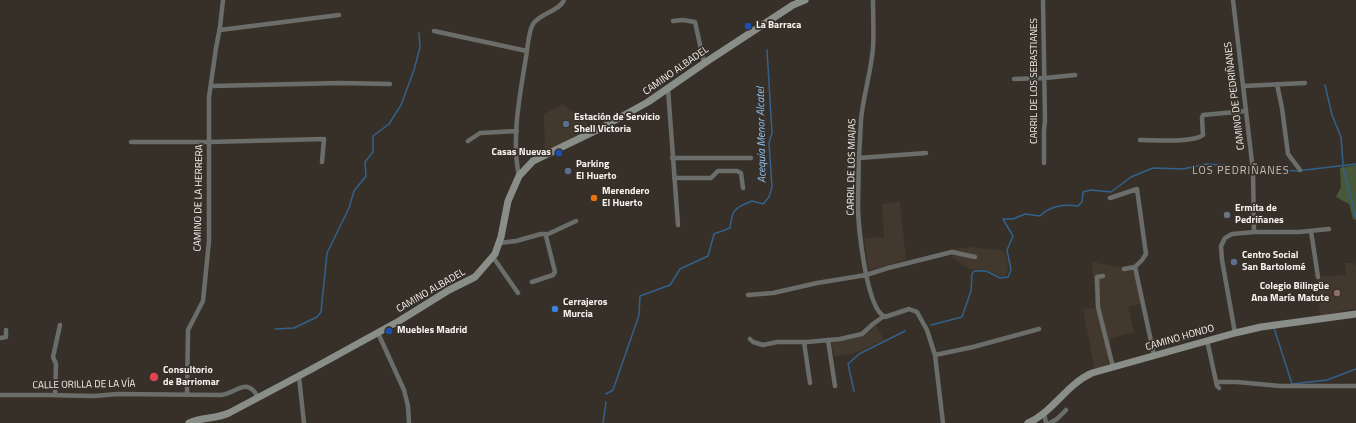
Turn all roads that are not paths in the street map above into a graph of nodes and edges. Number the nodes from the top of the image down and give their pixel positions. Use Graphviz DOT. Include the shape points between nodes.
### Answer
graph roads {
  1 [pos="223,0"];
  2 [pos="564,0"];
  3 [pos="805,0"];
  4 [pos="873,0"];
  5 [pos="1043,0"];
  6 [pos="1233,0"];
  7 [pos="339,15"];
  8 [pos="673,21"];
  9 [pos="220,30"];
  10 [pos="434,31"];
  11 [pos="527,51"];
  12 [pos="704,63"];
  13 [pos="1075,75"];
  14 [pos="1045,78"];
  15 [pos="1014,79"];
  16 [pos="1305,83"];
  17 [pos="390,84"];
  18 [pos="1277,84"];
  19 [pos="211,86"];
  20 [pos="1243,86"];
  21 [pos="668,88"];
  22 [pos="1246,111"];
  23 [pos="517,131"];
  24 [pos="1140,140"];
  25 [pos="468,141"];
  26 [pos="131,142"];
  27 [pos="209,142"];
  28 [pos="926,153"];
  29 [pos="672,158"];
  30 [pos="751,158"];
  31 [pos="859,158"];
  32 [pos="322,162"];
  33 [pos="1044,163"];
  34 [pos="1300,170"];
  35 [pos="519,176"];
  36 [pos="674,178"];
  37 [pos="742,188"];
  38 [pos="1110,198"];
  39 [pos="576,221"];
  40 [pos="678,225"];
  41 [pos="1329,229"];
  42 [pos="1311,231"];
  43 [pos="1254,232"];
  44 [pos="546,235"];
  45 [pos="499,243"];
  46 [pos="493,257"];
  47 [pos="975,257"];
  48 [pos="1135,267"];
  49 [pos="1124,269"];
  50 [pos="866,275"];
  51 [pos="1103,276"];
  52 [pos="1318,276"];
  53 [pos="532,282"];
  54 [pos="518,293"];
  55 [pos="748,295"];
  56 [pos="1356,314"];
  57 [pos="884,316"];
  58 [pos="60,325"];
  59 [pos="1040,329"];
  60 [pos="6,330"];
  61 [pos="378,333"];
  62 [pos="1234,333"];
  63 [pos="0,338"];
  64 [pos="750,339"];
  65 [pos="828,340"];
  66 [pos="1207,340"];
  67 [pos="804,342"];
  68 [pos="935,354"];
  69 [pos="1154,355"];
  70 [pos="1113,367"];
  71 [pos="298,377"];
  72 [pos="1216,382"];
  73 [pos="810,383"];
  74 [pos="835,386"];
  75 [pos="1356,386"];
  76 [pos="1219,388"];
  77 [pos="187,394"];
  78 [pos="0,395"];
  79 [pos="55,395"];
  80 [pos="258,398"];
  81 [pos="1066,410"];
  82 [pos="1044,413"];
  83 [pos="189,423"];
  84 [pos="304,423"];
  85 [pos="409,423"];
  86 [pos="943,423"];
  87 [pos="1028,423"];
  88 [pos="1046,423"];
  89 [pos="1050,423"];
  1 -- 9 [label="street, CAMINO DE LA HERRERA"];
  2 -- 11 [label="street" via="561,5 539,17 533,24"];
  3 -- 12 [label="main road, CAMINO ALBADEL"];
  4 -- 31 [label="street, CARRIL DE LOS MIAJAS" via="873,48 861,119"];
  5 -- 14 [label="street, CARRIL DE LOS SEBASTIANES"];
  6 -- 20 [label="street, CAMINO DE PEDRIÑANES"];
  7 -- 9 [label="street"];
  8 -- 12 [label="street" via="695,22"];
  9 -- 19 [label="street, CAMINO DE LA HERRERA"];
  10 -- 11 [label="street"];
  11 -- 23 [label="street"];
  12 -- 21 [label="main road, CAMINO ALBADEL"];
  13 -- 14 [label="street"];
  14 -- 15 [label="street"];
  14 -- 33 [label="street, CARRIL DE LOS SEBASTIANES"];
  16 -- 18 [label="street"];
  17 -- 19 [label="street"];
  18 -- 20 [label="street"];
  18 -- 34 [label="street" via="1288,154"];
  19 -- 27 [label="street, CAMINO DE LA HERRERA"];
  20 -- 22 [label="street, CAMINO DE PEDRIÑANES"];
  21 -- 29 [label="street"];
  21 -- 35 [label="main road, CAMINO ALBADEL" via="601,128 533,161"];
  22 -- 24 [label="street" via="1203,115 1203,135 1200,138"];
  22 -- 43 [label="street, CAMINO DE PEDRIÑANES" via="1253,172"];
  23 -- 25 [label="street" via="480,133"];
  23 -- 35 [label="street" via="516,157"];
  26 -- 27 [label="street"];
  27 -- 32 [label="street" via="324,139"];
  27 -- 77 [label="street, CAMINO DE LA HERRERA" via="209,241 203,301 188,330"];
  28 -- 31 [label="street"];
  29 -- 30 [label="street"];
  29 -- 36 [label="street"];
  31 -- 50 [label="street, CARRIL DE LOS MIAJAS" via="858,207"];
  35 -- 45 [label="main road, CAMINO ALBADEL" via="508,201"];
  36 -- 37 [label="street" via="711,178 718,171 737,171 741,173"];
  36 -- 40 [label="street"];
  38 -- 48 [label="street" via="1137,189 1146,254"];
  39 -- 44 [label="street"];
  41 -- 42 [label="street"];
  42 -- 43 [label="street"];
  42 -- 52 [label="street"];
  43 -- 62 [label="street" via="1232,234 1225,238 1221,246"];
  44 -- 45 [label="street"];
  44 -- 53 [label="street" via="555,272"];
  45 -- 46 [label="main road, CAMINO ALBADEL"];
  46 -- 54 [label="street"];
  46 -- 61 [label="main road, CAMINO ALBADEL" via="475,277"];
  47 -- 50 [label="street" via="952,252"];
  48 -- 49 [label="street"];
  48 -- 69 [label="street"];
  50 -- 55 [label="street" via="773,293"];
  50 -- 57 [label="street, CARRIL DE LOS MIAJAS" via="876,308"];
  51 -- 70 [label="street" via="1096,277 1098,307"];
  56 -- 62 [label="main road, CAMINO HONDO" via="1261,326"];
  57 -- 65 [label="street" via="862,334"];
  57 -- 68 [label="street" via="909,309 917,312 927,330"];
  58 -- 79 [label="street" via="53,357 56,364"];
  59 -- 68 [label="street"];
  60 -- 63 [label="street" via="6,337"];
  61 -- 71 [label="main road, CAMINO ALBADEL"];
  61 -- 85 [label="street" via="404,390"];
  62 -- 66 [label="main road, CAMINO HONDO"];
  64 -- 67 [label="street" via="763,345"];
  65 -- 67 [label="street"];
  65 -- 74 [label="street"];
  66 -- 69 [label="main road, CAMINO HONDO"];
  66 -- 72 [label="street"];
  67 -- 73 [label="street"];
  68 -- 86 [label="street"];
  69 -- 70 [label="main road, CAMINO HONDO"];
  70 -- 82 [label="main road, CAMINO HONDO" via="1085,377"];
  71 -- 80 [label="main road, CAMINO ALBADEL"];
  71 -- 84 [label="street"];
  72 -- 75 [label="street" via="1280,386"];
  72 -- 76 [label="street"];
  77 -- 79 [label="street, CALLE ORILLA DE LA VÍA"];
  77 -- 80 [label="street, CALLE ORILLA DE LA VÍA" via="224,395 243,387 253,390"];
  78 -- 79 [label="street, CALLE ORILLA DE LA VÍA"];
  80 -- 83 [label="main road, CAMINO ALBADEL" via="226,414"];
  81 -- 89 [label="street"];
  82 -- 87 [label="main road, CAMINO HONDO"];
  82 -- 88 [label="street"];
}
